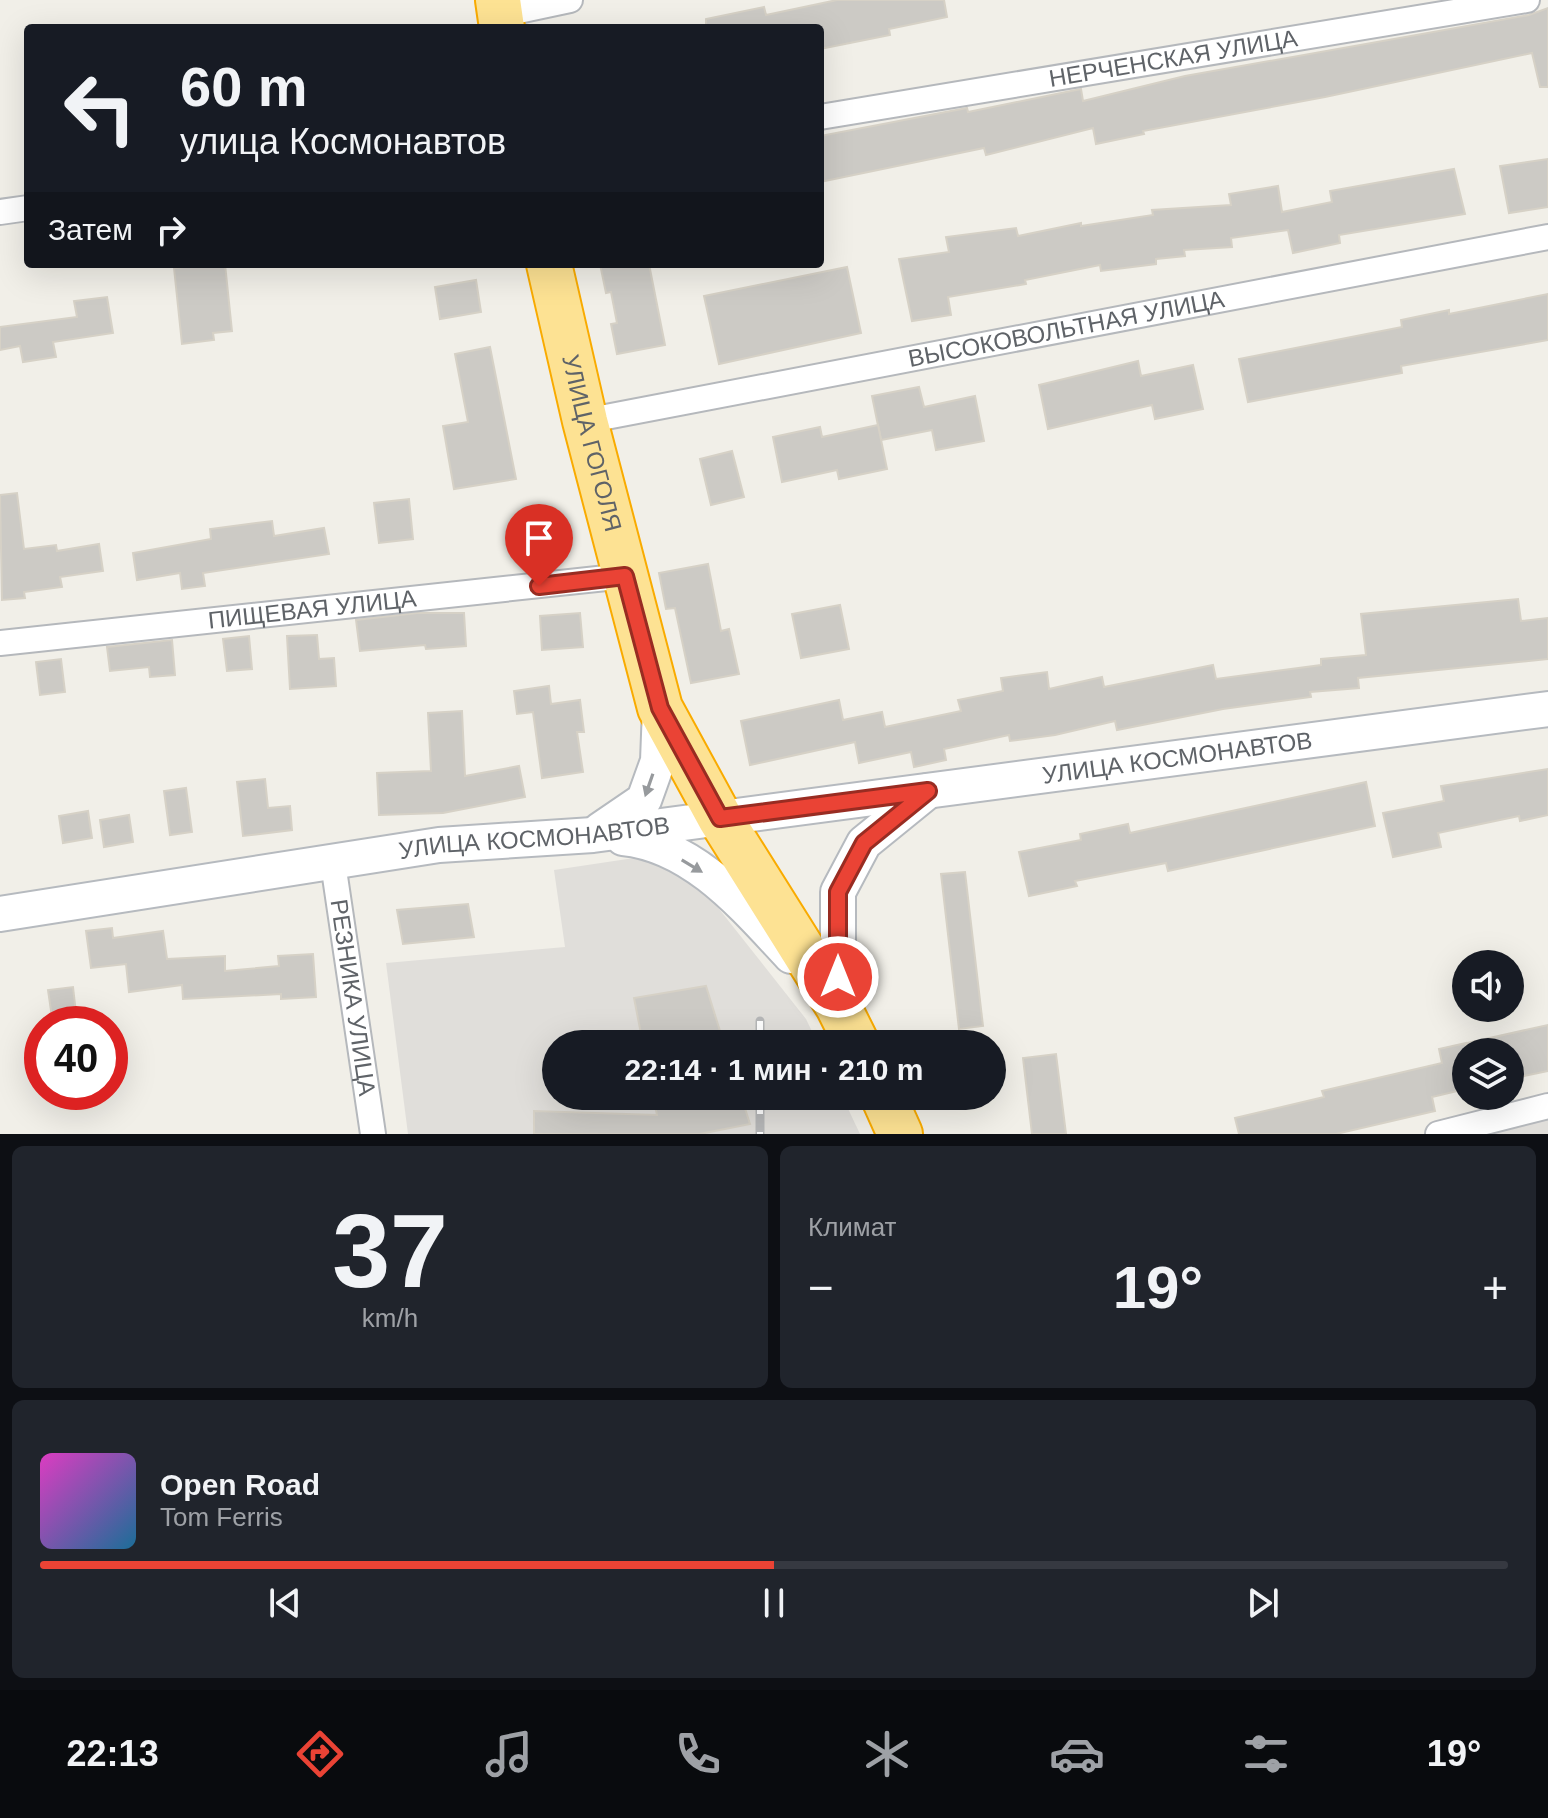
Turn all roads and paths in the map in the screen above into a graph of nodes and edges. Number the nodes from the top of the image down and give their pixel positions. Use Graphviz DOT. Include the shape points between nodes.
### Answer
graph roads {
  1 [pos="570,0"];
  2 [pos="1527,0"];
  3 [pos="500,14"];
  4 [pos="824,116"];
  5 [pos="24,209"];
  6 [pos="0,212"];
  7 [pos="1548,237"];
  8 [pos="550,268"];
  9 [pos="585,421"];
  10 [pos="625,576"];
  11 [pos="0,643"];
  12 [pos="660,708"];
  13 [pos="1548,709"];
  14 [pos="928,791"];
  15 [pos="720,818"];
  16 [pos="593,835"];
  17 [pos="333,863"];
  18 [pos="0,914"];
  19 [pos="838,1006"];
  20 [pos="850,1030"];
  21 [pos="1548,1106"];
  22 [pos="889,1110"];
  23 [pos="373,1134"];
  24 [pos="900,1134"];
  25 [pos="1438,1134"];
  1 -- 3 [label="street"];
  2 -- 4 [label="street, НЕРЧЕНСКАЯ УЛИЦА"];
  5 -- 6 [label="street"];
  7 -- 9 [label="street, ВЫСОКОВОЛЬТНАЯ УЛИЦА"];
  8 -- 9 [label="highway, УЛИЦА ГОГОЛЯ"];
  9 -- 10 [label="highway, УЛИЦА ГОГОЛЯ"];
  10 -- 11 [label="street, ПИЩЕВАЯ УЛИЦА"];
  10 -- 12 [label="highway, УЛИЦА ГОГОЛЯ"];
  12 -- 15 [label="highway, УЛИЦА ГОГОЛЯ"];
  12 -- 16 [label="street, one-way" via="658,761 644,800"];
  13 -- 14 [label="street, УЛИЦА КОСМОНАВТОВ"];
  14 -- 15 [label="street, УЛИЦА КОСМОНАВТОВ"];
  14 -- 19 [label="street" via="864,843 838,892"];
  15 -- 16 [label="street, УЛИЦА КОСМОНАВТОВ"];
  15 -- 19 [label="highway, УЛИЦА ГОГОЛЯ"];
  16 -- 17 [label="street, УЛИЦА КОСМОНАВТОВ" via="439,845"];
  16 -- 19 [label="street, one-way" via="651,840 725,886"];
  17 -- 18 [label="street, УЛИЦА КОСМОНАВТОВ"];
  17 -- 23 [label="street, РЕЗНИКА УЛИЦА"];
  19 -- 20 [label="highway, УЛИЦА ГОГОЛЯ"];
  21 -- 25 [label="street"];
  22 -- 24 [label="highway"];
}
